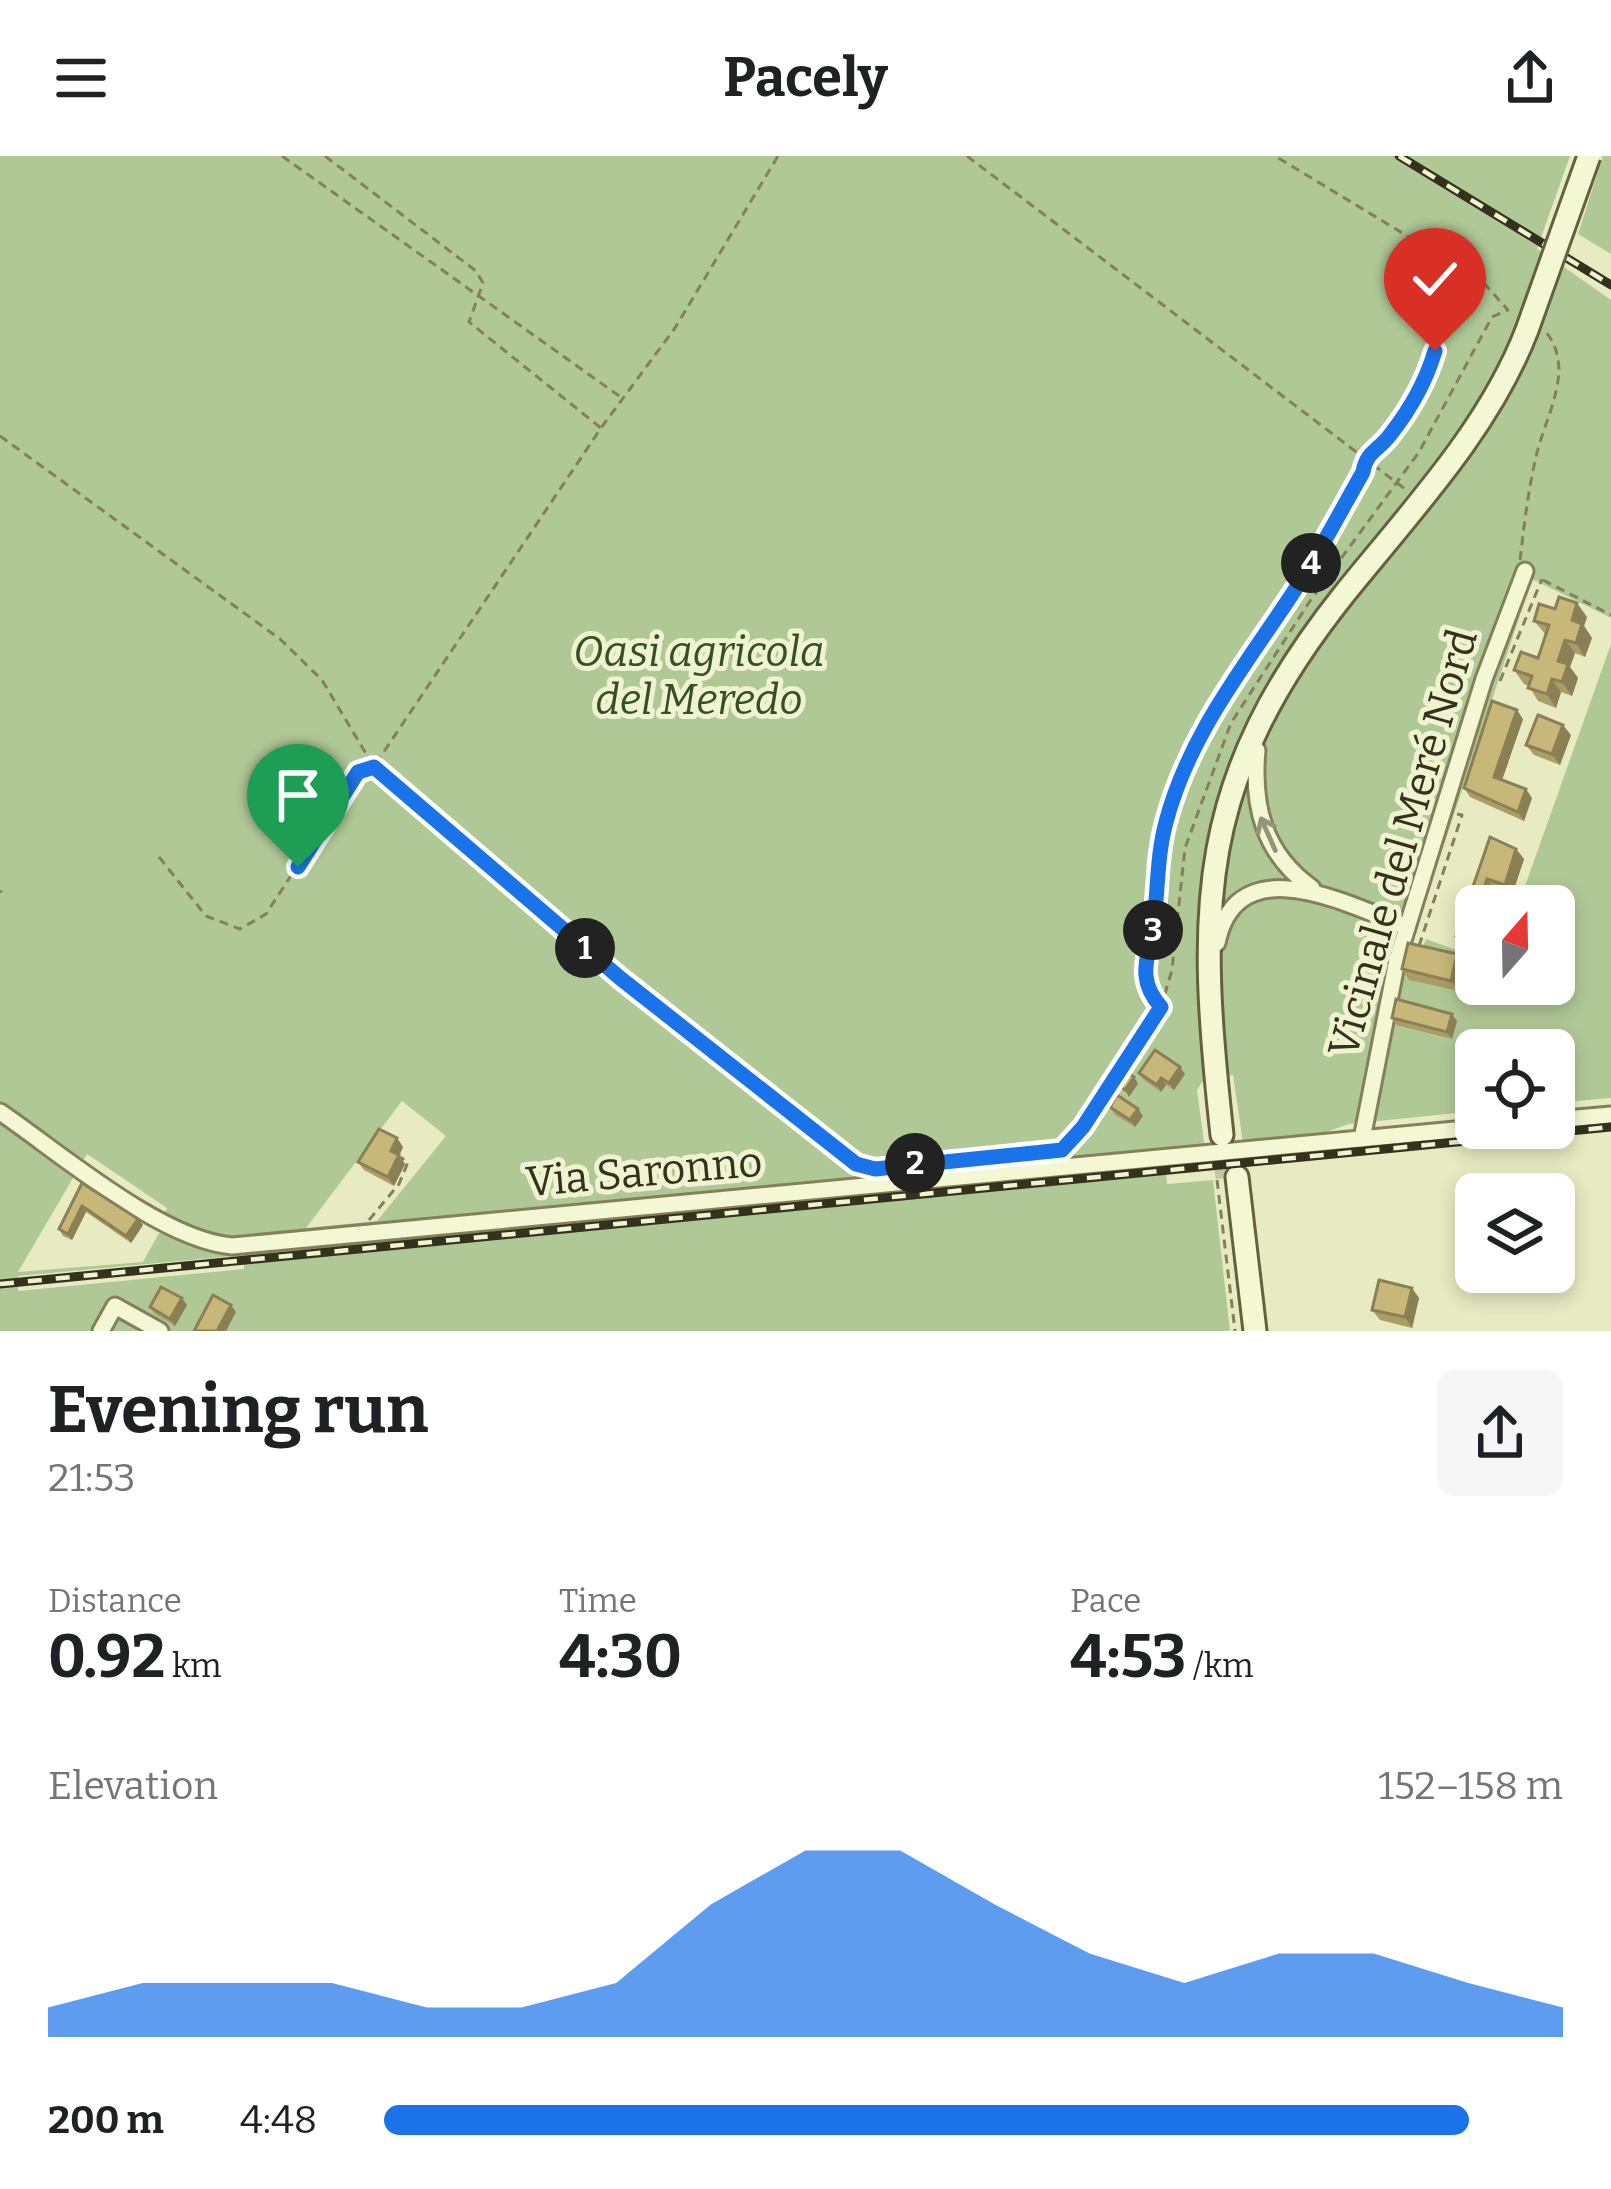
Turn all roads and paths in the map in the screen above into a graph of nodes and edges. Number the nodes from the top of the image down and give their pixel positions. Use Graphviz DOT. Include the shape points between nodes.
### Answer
graph roads {
  1 [pos="282,156"];
  2 [pos="325,156"];
  3 [pos="778,156"];
  4 [pos="967,156"];
  5 [pos="1275,156"];
  6 [pos="1589,156"];
  7 [pos="1478,279"];
  8 [pos="477,295"];
  9 [pos="1534,328"];
  10 [pos="623,399"];
  11 [pos="601,428"];
  12 [pos="0,436"];
  13 [pos="1366,457"];
  14 [pos="1396,480"];
  15 [pos="1407,490"];
  16 [pos="1387,543"];
  17 [pos="1522,564"];
  18 [pos="1542,579"];
  19 [pos="1549,583"];
  20 [pos="1611,614"];
  21 [pos="1492,679"];
  22 [pos="1257,750"];
  23 [pos="374,767"];
  24 [pos="1451,812"];
  25 [pos="159,857"];
  26 [pos="1420,885"];
  27 [pos="1439,892"];
  28 [pos="1325,896"];
  29 [pos="1407,927"];
  30 [pos="1216,946"];
  31 [pos="1396,960"];
  32 [pos="1161,1007"];
  33 [pos="0,1112"];
  34 [pos="1611,1115"];
  35 [pos="1575,1118"];
  36 [pos="1455,1130"];
  37 [pos="1362,1139"];
  38 [pos="1047,1154"];
  39 [pos="399,1156"];
  40 [pos="961,1161"];
  41 [pos="1227,1178"];
  42 [pos="368,1234"];
  43 [pos="101,1331"];
  44 [pos="160,1331"];
  45 [pos="1235,1331"];
  46 [pos="1245,1331"];
  47 [pos="1255,1331"];
  1 -- 8 [label="path"];
  2 -- 8 [label="path" via="476,271 483,283"];
  3 -- 10 [label="path" via="682,318"];
  4 -- 13 [label="path"];
  5 -- 7 [label="path"];
  6 -- 9 [label="street, bridge"];
  7 -- 13 [label="path" via="1448,318 1426,381"];
  7 -- 14 [label="path" via="1508,310 1492,317"];
  8 -- 10 [label="path"];
  8 -- 11 [label="path" via="468,316 478,332"];
  9 -- 16 [label="street" via="1484,415"];
  9 -- 17 [label="path" via="1558,350 1559,370 1531,478"];
  10 -- 11 [label="path"];
  11 -- 23 [label="path"];
  12 -- 23 [label="path" via="295,651"];
  13 -- 14 [label="path"];
  13 -- 32 [label="path" via="1309,568 1219,698 1176,793 1143,965 1147,992"];
  14 -- 15 [label="path"];
  14 -- 32 [label="path" via="1255,682 1219,749 1185,848"];
  16 -- 22 [label="street"];
  16 -- 30 [label="street" via="1273,698 1221,829 1206,958 1227,1135"];
  17 -- 26 [label="street, Vicinale del Meré Nord"];
  18 -- 21 [label="path" via="1502,682"];
  19 -- 20 [label="path"];
  28 -- 22 [label="street, one-way" via="1293,873 1264,832"];
  22 -- 30 [label="street" via="1228,839"];
  23 -- 25 [label="path" via="358,772 266,914 240,929 206,916"];
  23 -- 40 [label="path" via="620,978 856,1164"];
  24 -- 27 [label="path" via="1462,815"];
  26 -- 27 [label="path"];
  26 -- 29 [label="street, Vicinale del Meré Nord"];
  27 -- 31 [label="path" via="1422,947 1410,944 1405,962"];
  28 -- 29 [label="street"];
  28 -- 30 [label="street" via="1293,888 1252,893 1226,917"];
  29 -- 31 [label="street, Vicinale del Meré Nord"];
  31 -- 37 [label="street, Vicinale del Meré Nord"];
  32 -- 38 [label="path" via="1077,1136"];
  33 -- 42 [label="street, Via Saronno" via="160,1222 205,1242"];
  34 -- 35 [label="street"];
  36 -- 37 [label="street, Via Saronno"];
  37 -- 42 [label="street, Via Saronno"];
  39 -- 42 [label="path" via="408,1167 371,1215"];
  41 -- 45 [label="path"];
  41 -- 46 [label="street"];
  41 -- 47 [label="street"];
  43 -- 44 [label="street" via="116,1306"];
}
